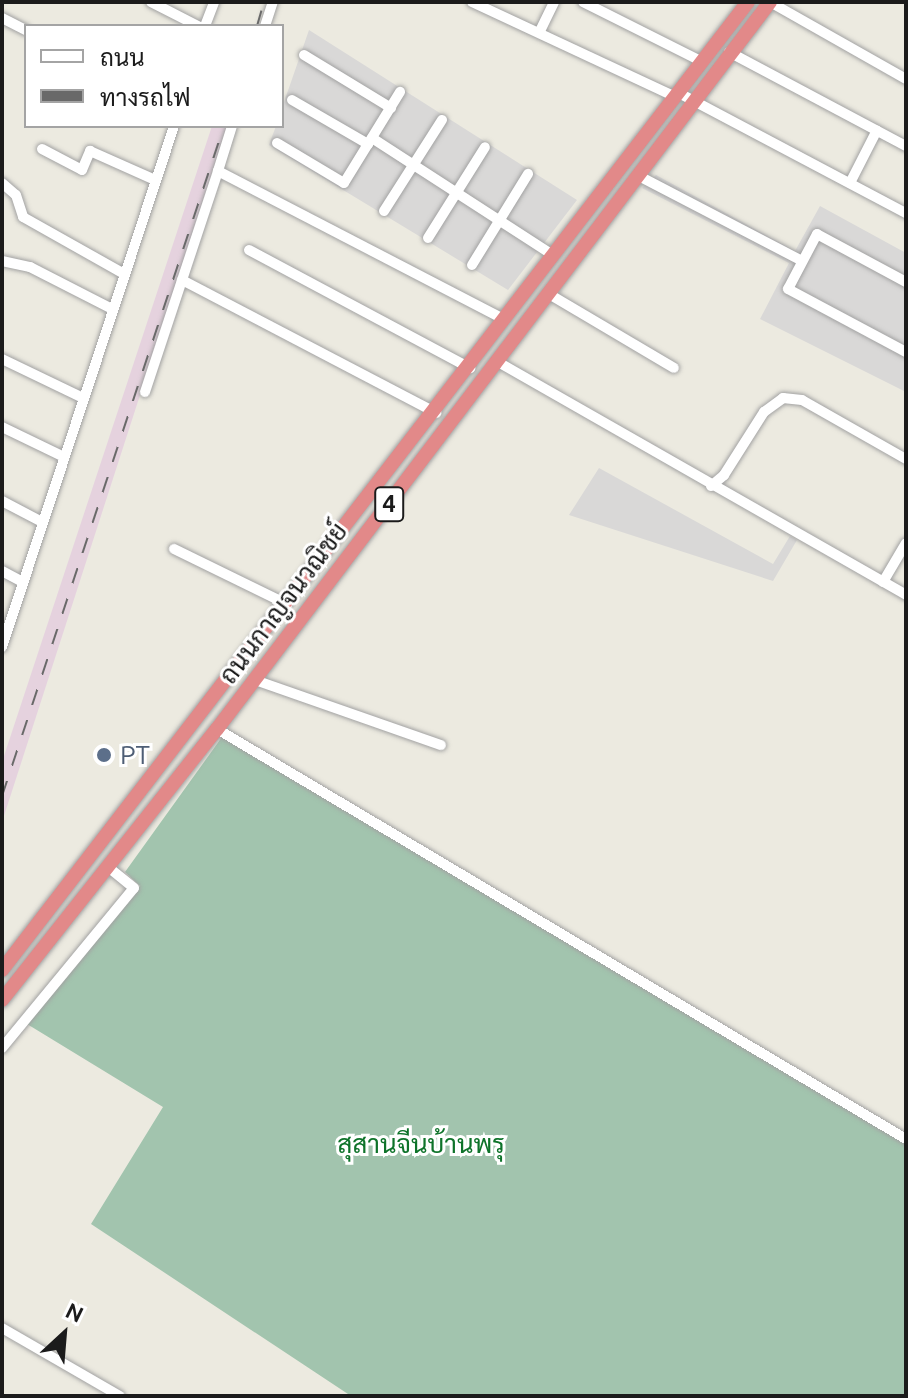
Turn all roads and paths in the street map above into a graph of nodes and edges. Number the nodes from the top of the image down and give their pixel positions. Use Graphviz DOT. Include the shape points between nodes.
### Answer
graph roads {
  1 [pos="151,2"];
  2 [pos="214,2"];
  3 [pos="273,2"];
  4 [pos="472,2"];
  5 [pos="554,2"];
  6 [pos="583,2"];
  7 [pos="748,2"];
  8 [pos="770,2"];
  9 [pos="2,18"];
  10 [pos="194,24"];
  11 [pos="206,24"];
  12 [pos="266,24"];
  13 [pos="24,29"];
  14 [pos="540,31"];
  15 [pos="729,52"];
  16 [pos="304,55"];
  17 [pos="701,61"];
  18 [pos="906,79"];
  19 [pos="400,92"];
  20 [pos="675,94"];
  21 [pos="292,100"];
  22 [pos="693,100"];
  23 [pos="391,108"];
  24 [pos="442,120"];
  25 [pos="173,128"];
  26 [pos="231,128"];
  27 [pos="877,130"];
  28 [pos="370,141"];
  29 [pos="277,143"];
  30 [pos="906,146"];
  31 [pos="485,147"];
  32 [pos="42,149"];
  33 [pos="413,165"];
  34 [pos="218,171"];
  35 [pos="528,174"];
  36 [pos="637,175"];
  37 [pos="155,180"];
  38 [pos="2,183"];
  39 [pos="850,183"];
  40 [pos="457,192"];
  41 [pos="384,211"];
  42 [pos="906,213"];
  43 [pos="500,221"];
  44 [pos="428,238"];
  45 [pos="249,250"];
  46 [pos="553,255"];
  47 [pos="2,261"];
  48 [pos="802,261"];
  49 [pos="472,265"];
  50 [pos="124,274"];
  51 [pos="182,280"];
  52 [pos="906,282"];
  53 [pos="549,294"];
  54 [pos="112,309"];
  55 [pos="505,320"];
  56 [pos="906,352"];
  57 [pos="2,359"];
  58 [pos="498,362"];
  59 [pos="470,368"];
  60 [pos="674,368"];
  61 [pos="145,392"];
  62 [pos="83,398"];
  63 [pos="436,413"];
  64 [pos="2,427"];
  65 [pos="64,457"];
  66 [pos="906,459"];
  67 [pos="711,486"];
  68 [pos="2,501"];
  69 [pos="42,522"];
  70 [pos="906,543"];
  71 [pos="174,549"];
  72 [pos="2,571"];
  73 [pos="23,582"];
  74 [pos="883,582"];
  75 [pos="906,595"];
  76 [pos="287,604"];
  77 [pos="2,647"];
  78 [pos="255,680"];
  79 [pos="217,729"];
  80 [pos="441,745"];
  81 [pos="109,868"];
  82 [pos="44,914"];
  83 [pos="59,925"];
  84 [pos="2,970"];
  85 [pos="2,1000"];
  86 [pos="2,1048"];
  87 [pos="906,1139"];
  88 [pos="2,1328"];
  89 [pos="120,1396"];
  1 -- 10 [label="street"];
  2 -- 11 [label="street"];
  3 -- 12 [label="street"];
  4 -- 14 [label="street" via="497,18 517,19"];
  5 -- 14 [label="street"];
  6 -- 17 [label="street"];
  7 -- 17 [label="highway, ถนนกาญจนวณิชย์ / 4"];
  8 -- 15 [label="highway, ถนนกาญจนวณิชย์ / 4"];
  8 -- 18 [label="street"];
  9 -- 13 [label="street"];
  14 -- 20 [label="street"];
  15 -- 22 [label="highway, ถนนกาญจนวณิชย์ / 4"];
  15 -- 27 [label="street"];
  16 -- 23 [label="street"];
  17 -- 20 [label="highway, ถนนกาญจนวณิชย์ / 4"];
  19 -- 23 [label="street"];
  20 -- 22 [label="street"];
  20 -- 46 [label="highway, ถนนกาญจนวณิชย์ / 4"];
  21 -- 28 [label="street"];
  22 -- 36 [label="highway, ถนนกาญจนวณิชย์ / 4"];
  22 -- 39 [label="street"];
  23 -- 28 [label="street"];
  24 -- 33 [label="street"];
  25 -- 37 [label="street"];
  26 -- 34 [label="street"];
  27 -- 30 [label="street"];
  27 -- 39 [label="street"];
  28 -- 29 [label="street" via="344,183"];
  28 -- 33 [label="street"];
  31 -- 40 [label="street"];
  32 -- 37 [label="street" via="82,170 90,151"];
  33 -- 40 [label="street"];
  33 -- 41 [label="street"];
  34 -- 51 [label="street"];
  34 -- 55 [label="street"];
  35 -- 43 [label="street"];
  36 -- 48 [label="street"];
  36 -- 53 [label="highway, ถนนกาญจนวณิชย์ / 4"];
  37 -- 50 [label="street"];
  38 -- 50 [label="street" via="16,195 23,217"];
  39 -- 42 [label="street"];
  40 -- 43 [label="street"];
  40 -- 44 [label="street"];
  43 -- 46 [label="street"];
  43 -- 49 [label="street"];
  45 -- 59 [label="street"];
  46 -- 55 [label="highway, ถนนกาญจนวณิชย์ / 4"];
  47 -- 54 [label="street" via="30,267"];
  48 -- 52 [label="street" via="817,234"];
  48 -- 56 [label="street" via="788,289"];
  50 -- 54 [label="street"];
  51 -- 61 [label="street"];
  51 -- 63 [label="street"];
  53 -- 58 [label="highway, ถนนกาญจนวณิชย์ / 4"];
  53 -- 60 [label="street"];
  54 -- 62 [label="street"];
  55 -- 59 [label="highway, ถนนกาญจนวณิชย์ / 4"];
  57 -- 62 [label="street"];
  58 -- 67 [label="street"];
  58 -- 78 [label="highway, ถนนกาญจนวณิชย์ / 4"];
  59 -- 63 [label="highway, ถนนกาญจนวณิชย์ / 4"];
  62 -- 65 [label="street"];
  63 -- 76 [label="highway, ถนนกาญจนวณิชย์ / 4"];
  64 -- 65 [label="street"];
  65 -- 69 [label="street"];
  66 -- 67 [label="street" via="802,400 783,398 764,412 724,475"];
  67 -- 74 [label="street"];
  68 -- 69 [label="street"];
  69 -- 73 [label="street"];
  70 -- 74 [label="street"];
  71 -- 76 [label="street"];
  72 -- 73 [label="street"];
  73 -- 77 [label="street"];
  74 -- 75 [label="street"];
  76 -- 82 [label="highway, ถนนกาญจนวณิชย์ / 4"];
  78 -- 79 [label="highway, ถนนกาญจนวณิชย์ / 4"];
  78 -- 80 [label="street"];
  79 -- 81 [label="highway, ถนนกาญจนวณิชย์ / 4"];
  79 -- 87 [label="street"];
  81 -- 83 [label="highway, ถนนกาญจนวณิชย์ / 4"];
  81 -- 86 [label="street" via="134,888"];
  82 -- 83 [label="highway"];
  82 -- 84 [label="highway, ถนนกาญจนวณิชย์ / 4"];
  83 -- 85 [label="highway, ถนนกาญจนวณิชย์ / 4"];
  88 -- 89 [label="street"];
}
